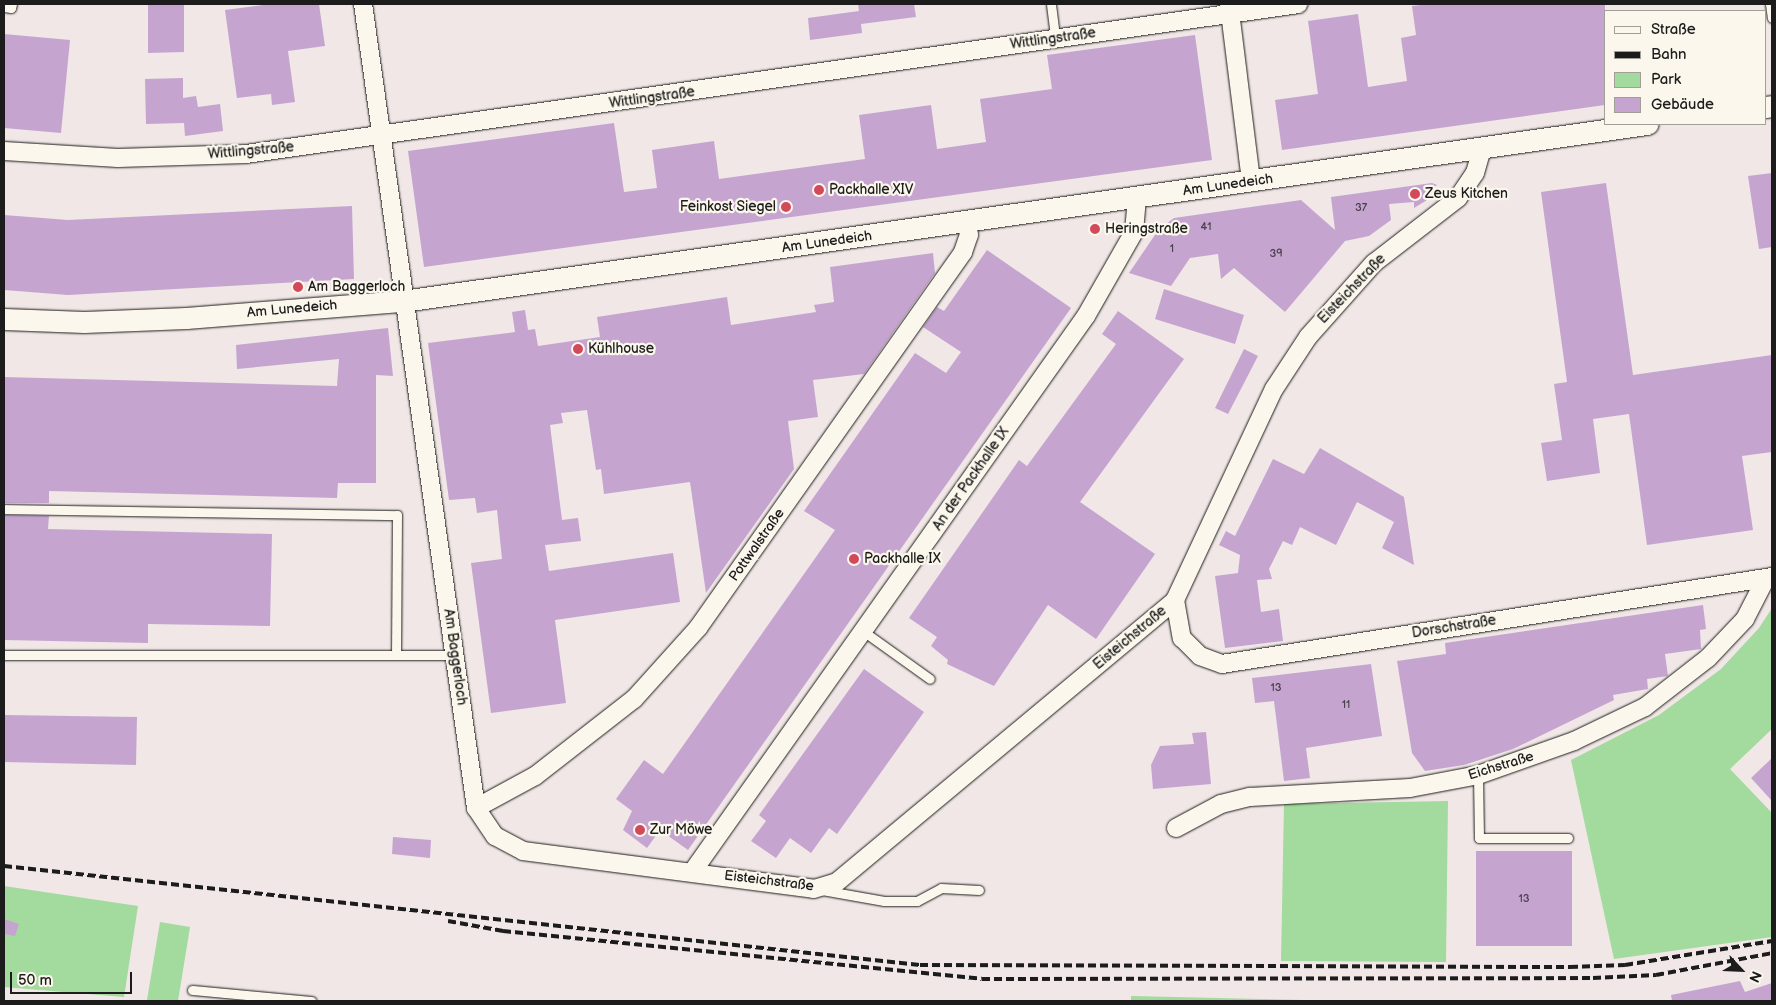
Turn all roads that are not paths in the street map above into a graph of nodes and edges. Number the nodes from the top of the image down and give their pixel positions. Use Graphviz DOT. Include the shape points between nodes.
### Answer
graph roads {
  1 [pos="12,4"];
  2 [pos="363,4"];
  3 [pos="1051,4"];
  4 [pos="1298,4"];
  5 [pos="1770,4"];
  6 [pos="4,7"];
  7 [pos="1230,8"];
  8 [pos="1772,18"];
  9 [pos="1055,38"];
  10 [pos="1640,125"];
  11 [pos="380,138"];
  12 [pos="1482,148"];
  13 [pos="4,151"];
  14 [pos="1251,181"];
  15 [pos="1137,198"];
  16 [pos="967,222"];
  17 [pos="403,301"];
  18 [pos="4,319"];
  19 [pos="4,509"];
  20 [pos="1769,577"];
  21 [pos="1175,600"];
  22 [pos="863,631"];
  23 [pos="396,654"];
  24 [pos="4,655"];
  25 [pos="454,655"];
  26 [pos="930,679"];
  27 [pos="1478,775"];
  28 [pos="476,808"];
  29 [pos="1176,828"];
  30 [pos="1568,838"];
  31 [pos="693,871"];
  32 [pos="814,888"];
  33 [pos="979,890"];
  34 [pos="192,990"];
  35 [pos="311,1001"];
  1 -- 6 [label="lane" via="11,8"];
  2 -- 11 [label="street, Am Baggerloch"];
  3 -- 9 [label="lane"];
  4 -- 7 [label="street, Wittlingstraße"];
  5 -- 8 [label="lane"];
  7 -- 9 [label="street, Wittlingstraße"];
  7 -- 14 [label="street"];
  9 -- 11 [label="street, Wittlingstraße"];
  10 -- 12 [label="street, Am Lunedeich"];
  11 -- 13 [label="street, Wittlingstraße" via="246,154 118,158"];
  11 -- 17 [label="street, Am Baggerloch"];
  12 -- 14 [label="street, Am Lunedeich"];
  12 -- 21 [label="street, Eisteichstraße" via="1476,173 1458,198 1374,263 1308,337 1274,389"];
  14 -- 15 [label="street, Am Lunedeich"];
  15 -- 16 [label="street, Am Lunedeich"];
  15 -- 22 [label="street, An der Packhalle IX" via="1134,232 1086,316"];
  16 -- 17 [label="street, Am Lunedeich"];
  16 -- 28 [label="street, Pottwalstraße" via="970,236 963,252 698,628 634,700 535,776"];
  17 -- 18 [label="street, Am Lunedeich" via="186,318 84,322"];
  17 -- 25 [label="street, Am Baggerloch"];
  19 -- 23 [label="lane" via="397,515"];
  20 -- 21 [label="street, Dorschstraße" via="1222,664 1200,656 1182,638"];
  20 -- 27 [label="street, Eichstraße" via="1745,618 1727,640 1645,707 1574,741"];
  21 -- 32 [label="street, Eisteichstraße" via="837,882"];
  22 -- 26 [label="lane"];
  22 -- 31 [label="street, An der Packhalle IX"];
  23 -- 24 [label="lane"];
  23 -- 25 [label="lane"];
  25 -- 28 [label="street, Am Baggerloch"];
  27 -- 29 [label="street, Eichstraße" via="1410,788 1250,797 1221,804"];
  27 -- 30 [label="lane" via="1479,838"];
  28 -- 31 [label="street, Am Baggerloch" via="495,836 523,851"];
  31 -- 32 [label="street, Eisteichstraße"];
  32 -- 33 [label="lane" via="884,901 917,902 941,888"];
  34 -- 35 [label="lane"];
}
